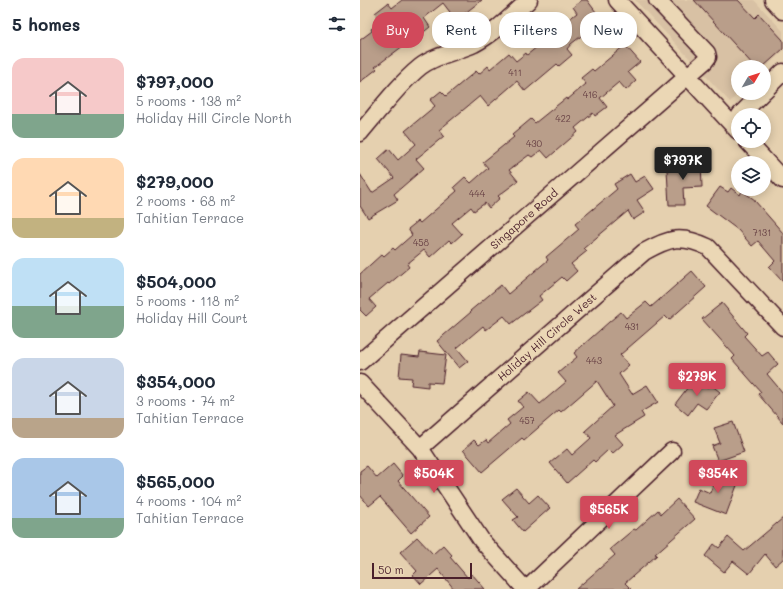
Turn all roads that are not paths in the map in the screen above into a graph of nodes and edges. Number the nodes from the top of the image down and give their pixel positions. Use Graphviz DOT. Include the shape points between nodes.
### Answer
graph roads {
  1 [pos="529,0"];
  2 [pos="617,0"];
  3 [pos="658,0"];
  4 [pos="773,0"];
  5 [pos="783,11"];
  6 [pos="783,72"];
  7 [pos="688,76"];
  8 [pos="771,84"];
  9 [pos="756,100"];
  10 [pos="749,108"];
  11 [pos="731,116"];
  12 [pos="360,132"];
  13 [pos="753,148"];
  14 [pos="783,180"];
  15 [pos="783,327"];
  16 [pos="360,362"];
  17 [pos="360,383"];
  18 [pos="420,448"];
  19 [pos="672,451"];
  20 [pos="526,589"];
  1 -- 12 [label="street" via="490,35 422,66 403,83"];
  2 -- 7 [label="street"];
  3 -- 7 [label="street, Singapore Road" via="707,53 705,61"];
  4 -- 5 [label="street"];
  6 -- 8 [label="street"];
  7 -- 11 [label="street"];
  7 -- 16 [label="street, Singapore Road"];
  9 -- 10 [label="street"];
  13 -- 14 [label="street"];
  15 -- 18 [label="street, Holiday Hill Circle West" via="708,247 694,240 680,238 659,244 644,252"];
  17 -- 18 [label="street"];
  18 -- 20 [label="street" via="482,542"];
  19 -- 20 [label="street"];
}
